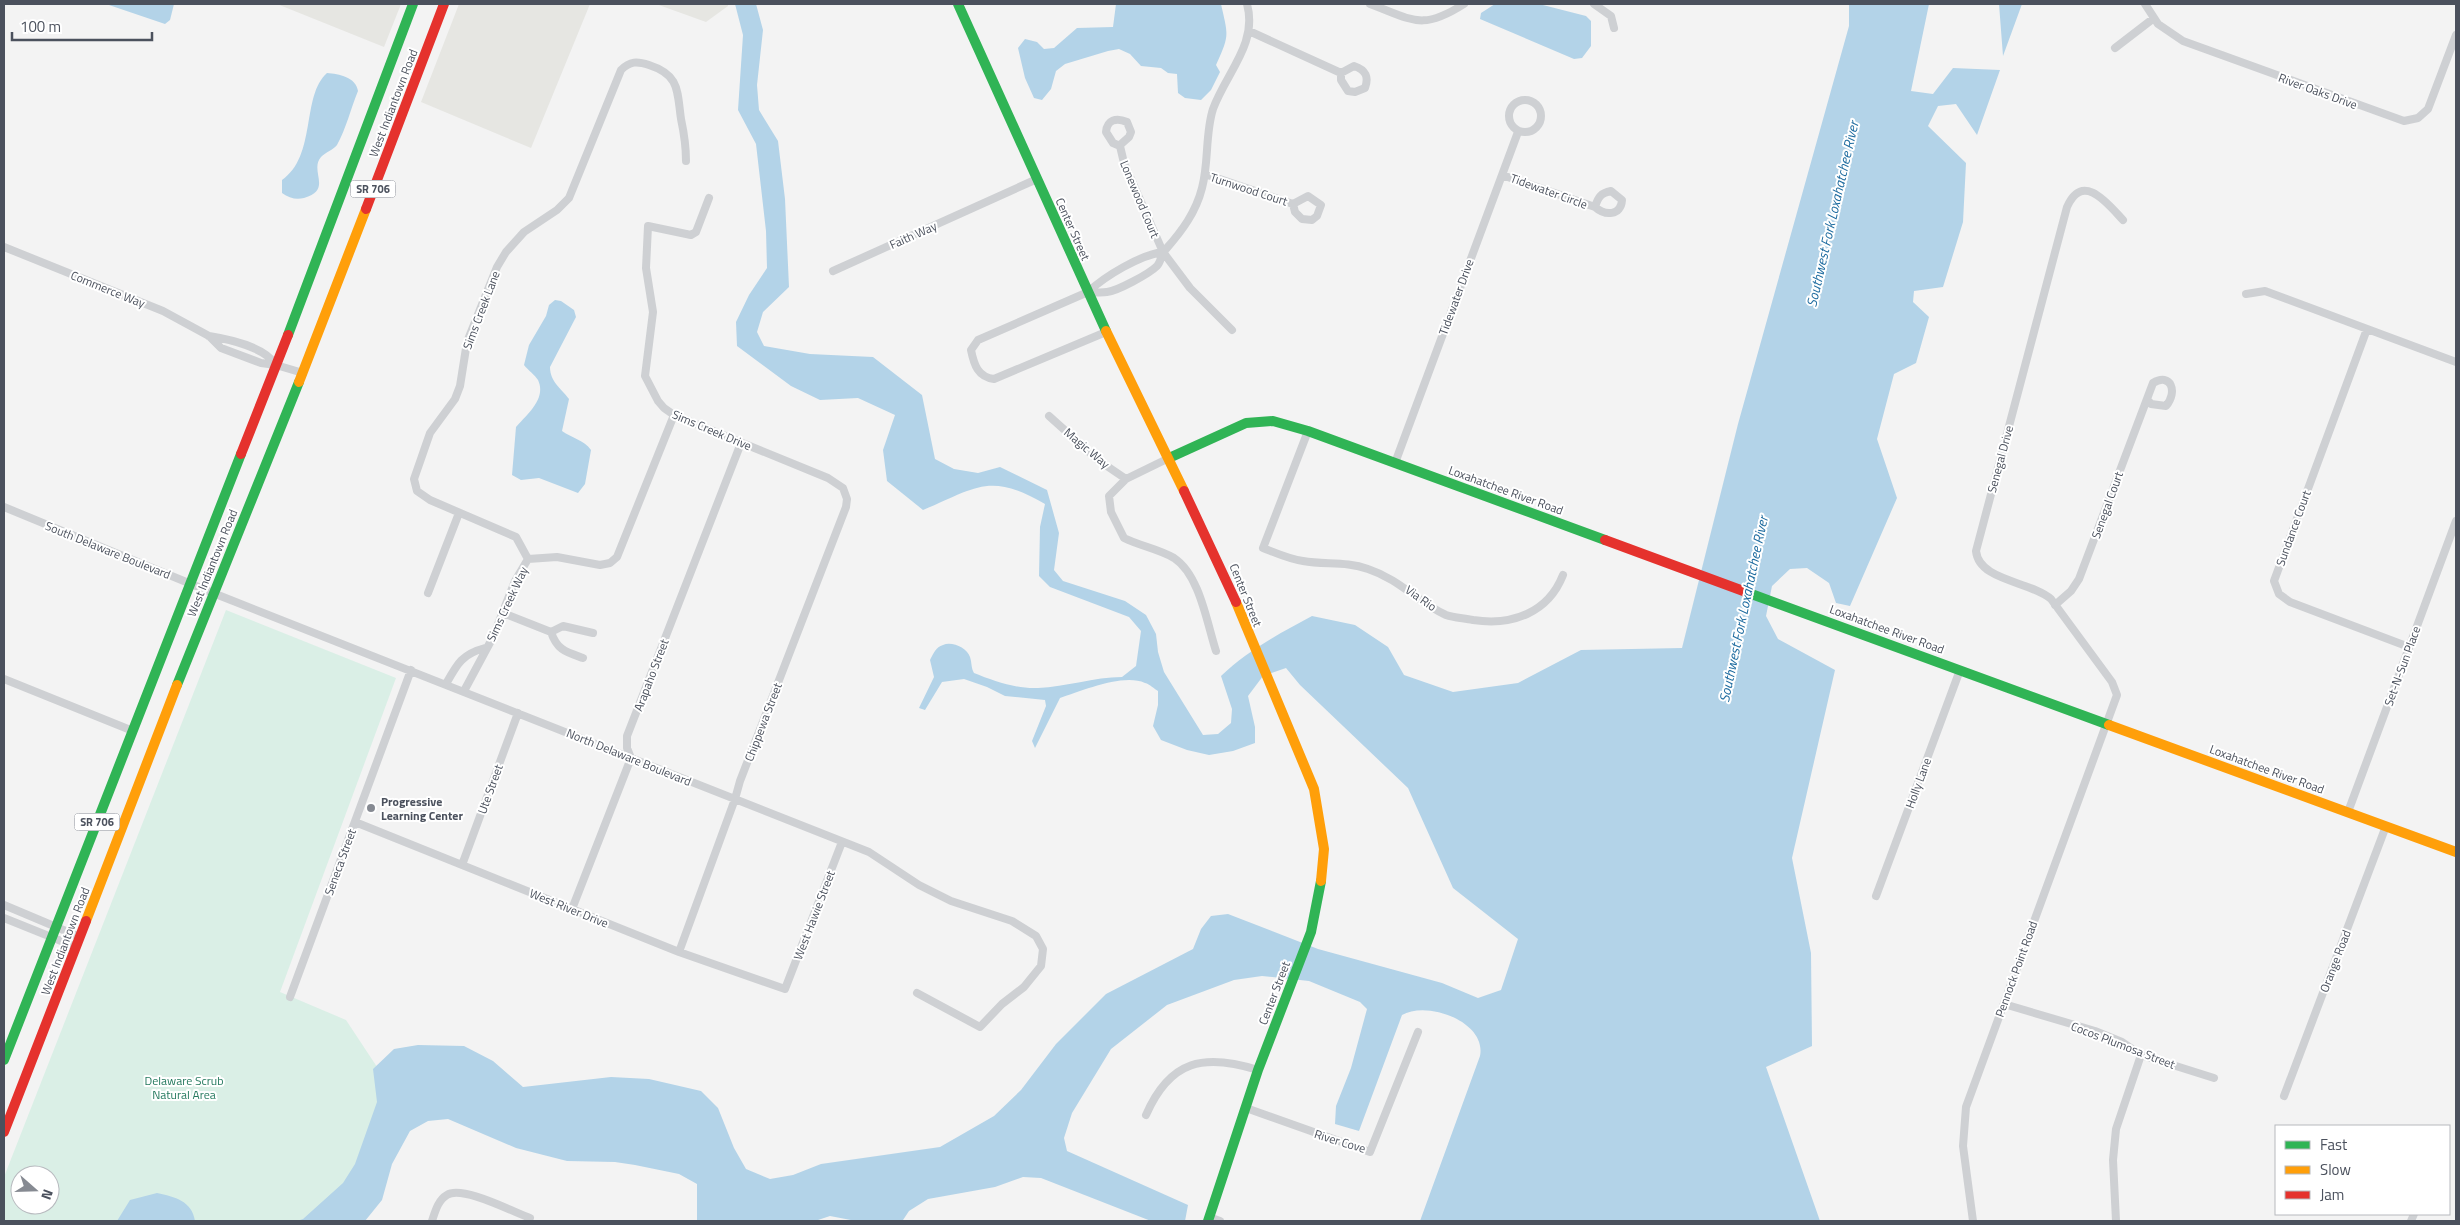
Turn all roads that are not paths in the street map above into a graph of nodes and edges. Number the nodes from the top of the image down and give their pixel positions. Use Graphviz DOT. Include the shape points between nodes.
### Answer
graph roads {
  1 [pos="413,4"];
  2 [pos="444,4"];
  3 [pos="958,4"];
  4 [pos="1247,4"];
  5 [pos="1370,4"];
  6 [pos="1464,4"];
  7 [pos="1594,4"];
  8 [pos="2145,4"];
  9 [pos="2154,18"];
  10 [pos="1614,28"];
  11 [pos="1249,31"];
  12 [pos="2456,35"];
  13 [pos="2115,48"];
  14 [pos="1341,73"];
  15 [pos="1518,132"];
  16 [pos="1120,146"];
  17 [pos="686,161"];
  18 [pos="1205,174"];
  19 [pos="1502,175"];
  20 [pos="1037,179"];
  21 [pos="710,198"];
  22 [pos="1293,204"];
  23 [pos="1596,207"];
  24 [pos="2123,220"];
  25 [pos="4,247"];
  26 [pos="1163,252"];
  27 [pos="833,271"];
  28 [pos="1088,292"];
  29 [pos="2246,294"];
  30 [pos="2366,329"];
  31 [pos="1232,330"];
  32 [pos="1106,332"];
  33 [pos="2456,362"];
  34 [pos="276,365"];
  35 [pos="303,373"];
  36 [pos="2147,398"];
  37 [pos="674,414"];
  38 [pos="1049,416"];
  39 [pos="1308,431"];
  40 [pos="741,443"];
  41 [pos="1169,458"];
  42 [pos="1394,463"];
  43 [pos="1126,479"];
  44 [pos="845,493"];
  45 [pos="4,507"];
  46 [pos="459,512"];
  47 [pos="2456,521"];
  48 [pos="528,559"];
  49 [pos="1563,575"];
  50 [pos="191,584"];
  51 [pos="213,593"];
  52 [pos="428,593"];
  53 [pos="2055,605"];
  54 [pos="503,613"];
  55 [pos="552,632"];
  56 [pos="593,634"];
  57 [pos="2409,647"];
  58 [pos="485,648"];
  59 [pos="1216,651"];
  60 [pos="583,658"];
  61 [pos="412,670"];
  62 [pos="1960,670"];
  63 [pos="4,679"];
  64 [pos="446,684"];
  65 [pos="464,691"];
  66 [pos="518,713"];
  67 [pos="2107,724"];
  68 [pos="133,731"];
  69 [pos="631,758"];
  70 [pos="736,799"];
  71 [pos="2348,812"];
  72 [pos="355,822"];
  73 [pos="2386,826"];
  74 [pos="842,842"];
  75 [pos="2456,852"];
  76 [pos="462,865"];
  77 [pos="1876,896"];
  78 [pos="4,905"];
  79 [pos="572,909"];
  80 [pos="4,918"];
  81 [pos="55,927"];
  82 [pos="51,937"];
  83 [pos="80,937"];
  84 [pos="76,947"];
  85 [pos="679,952"];
  86 [pos="785,989"];
  87 [pos="917,993"];
  88 [pos="290,997"];
  89 [pos="2004,1004"];
  90 [pos="1418,1032"];
  91 [pos="2141,1055"];
  92 [pos="4,1060"];
  93 [pos="1258,1070"];
  94 [pos="2214,1078"];
  95 [pos="2284,1096"];
  96 [pos="1246,1108"];
  97 [pos="1146,1115"];
  98 [pos="4,1132"];
  99 [pos="530,1218"];
  100 [pos="1209,1219"];
  101 [pos="432,1221"];
  102 [pos="1220,1221"];
  103 [pos="1973,1221"];
  104 [pos="2116,1221"];
  1 -- 34 [label="street, West Indiantown Road / SR 706"];
  2 -- 35 [label="street, West Indiantown Road / SR 706"];
  3 -- 20 [label="street, Center Street"];
  4 -- 11 [label="street"];
  5 -- 6 [label="street" via="1420,22 1441,18"];
  7 -- 10 [label="street" via="1611,16"];
  8 -- 9 [label="street, River Oaks Drive"];
  9 -- 12 [label="street, River Oaks Drive" via="2183,41 2404,121 2418,118 2428,109"];
  9 -- 13 [label="street"];
  11 -- 14 [label="street"];
  11 -- 18 [label="street" via="1244,49 1212,113"];
  15 -- 15 [label="street" via="1510,123 1510,109 1519,100 1534,101 1541,112 1538,125 1530,131"];
  15 -- 19 [label="street, Tidewater Drive"];
  16 -- 26 [label="street, Lonewood Court" via="1124,163"];
  17 -- 46 [label="street, Sims Creek Lane" via="676,85 665,72 652,66 638,61 627,64 621,70 569,198 524,232 497,267 464,352 455,399 430,433 414,480 417,491"];
  18 -- 22 [label="street, Turnwood Court"];
  18 -- 26 [label="street" via="1189,220"];
  19 -- 23 [label="street, Tidewater Circle"];
  19 -- 42 [label="street, Tidewater Drive"];
  20 -- 27 [label="street, Faith Way"];
  20 -- 28 [label="street, Center Street"];
  21 -- 37 [label="street, Sims Creek Drive" via="696,232 691,235 648,226 646,258 653,312 645,376 658,401"];
  24 -- 53 [label="street, Senegal Drive" via="2099,194 2093,192 2080,192 2067,207 1976,551 1984,569 2040,591"];
  25 -- 34 [label="street, Commerce Way" via="163,311 209,336 249,347 272,359"];
  26 -- 28 [label="street" via="1153,253 1099,280"];
  26 -- 28 [label="street" via="1157,265 1130,282 1108,292"];
  26 -- 31 [label="street, Lonewood Court" via="1190,288"];
  28 -- 32 [label="street, Center Street"];
  28 -- 32 [label="street" via="978,340 971,350 973,363 981,374 994,379"];
  29 -- 30 [label="street" via="2265,292"];
  30 -- 33 [label="street"];
  30 -- 57 [label="street, Sundance Court" via="2274,581 2279,594 2290,602"];
  32 -- 41 [label="street, Center Street"];
  34 -- 35 [label="street, Commerce Way"];
  34 -- 50 [label="street, West Indiantown Road / SR 706"];
  35 -- 51 [label="street, West Indiantown Road / SR 706"];
  36 -- 53 [label="street, Senegal Court" via="2079,579 2071,592"];
  37 -- 40 [label="street, Sims Creek Drive"];
  37 -- 48 [label="street" via="617,557 600,565 557,557"];
  38 -- 43 [label="street, Magic Way" via="1098,460"];
  39 -- 41 [label="street, Loxahatchee River Road" via="1273,421 1246,423"];
  39 -- 42 [label="street, Loxahatchee River Road"];
  39 -- 49 [label="street, Via Rio" via="1263,548 1303,561 1365,568 1396,581 1448,616 1484,621 1530,614 1552,595"];
  40 -- 44 [label="street, Sims Creek Drive" via="828,478"];
  40 -- 69 [label="street, Arapaho Street" via="628,736 627,748"];
  41 -- 43 [label="street"];
  41 -- 93 [label="street, Center Street" via="1220,564 1314,789 1324,849 1319,896 1307,941"];
  42 -- 62 [label="street, Loxahatchee River Road"];
  43 -- 59 [label="street" via="1109,496 1111,512 1124,538 1174,558 1187,570 1202,602"];
  44 -- 70 [label="street, Chippewa Street" via="846,507 740,781"];
  45 -- 50 [label="street, South Delaware Boulevard"];
  46 -- 48 [label="street, Sims Creek Lane" via="516,537"];
  46 -- 52 [label="street"];
  47 -- 57 [label="street, Set-N-Sun Place"];
  48 -- 54 [label="street, Sims Creek Way" via="515,580"];
  50 -- 51 [label="street, South Delaware Boulevard"];
  50 -- 68 [label="street, West Indiantown Road / SR 706"];
  51 -- 61 [label="street, North Delaware Boulevard"];
  51 -- 83 [label="street, West Indiantown Road / SR 706"];
  53 -- 67 [label="street, Senegal Drive" via="2115,688 2116,702"];
  54 -- 55 [label="street"];
  54 -- 58 [label="street, Sims Creek Way"];
  55 -- 56 [label="street" via="563,626"];
  55 -- 60 [label="street" via="561,650"];
  57 -- 71 [label="street, Set-N-Sun Place"];
  58 -- 64 [label="street, Sims Creek Way" via="470,652"];
  58 -- 65 [label="street, Sims Creek Way"];
  61 -- 64 [label="street, North Delaware Boulevard"];
  61 -- 72 [label="street, Seneca Street"];
  62 -- 67 [label="street, Loxahatchee River Road"];
  62 -- 77 [label="street, Holly Lane"];
  63 -- 68 [label="street"];
  64 -- 65 [label="street, North Delaware Boulevard"];
  65 -- 66 [label="street, North Delaware Boulevard"];
  66 -- 69 [label="street, North Delaware Boulevard"];
  66 -- 76 [label="street, Ute Street"];
  67 -- 71 [label="street, Loxahatchee River Road"];
  67 -- 89 [label="street, Pennock Point Road"];
  68 -- 81 [label="street, West Indiantown Road / SR 706"];
  69 -- 70 [label="street, North Delaware Boulevard"];
  69 -- 79 [label="street, Arapaho Street"];
  70 -- 74 [label="street, North Delaware Boulevard"];
  70 -- 85 [label="street, Chippewa Street"];
  71 -- 73 [label="street, Loxahatchee River Road"];
  72 -- 76 [label="street, West River Drive"];
  72 -- 88 [label="street, Seneca Street"];
  73 -- 75 [label="street, Loxahatchee River Road"];
  73 -- 95 [label="street, Orange Road"];
  74 -- 86 [label="street, West Hawie Street"];
  74 -- 87 [label="street, North Delaware Boulevard" via="869,852 912,881 951,901 1012,921 1036,936 1043,949 1041,966 1024,987 980,1027"];
  76 -- 79 [label="street, West River Drive"];
  78 -- 81 [label="street"];
  79 -- 85 [label="street, West River Drive"];
  80 -- 82 [label="street"];
  81 -- 82 [label="street, West Indiantown Road / SR 706"];
  81 -- 83 [label="street"];
  82 -- 84 [label="street"];
  82 -- 92 [label="street, West Indiantown Road / SR 706"];
  83 -- 84 [label="street, West Indiantown Road / SR 706"];
  84 -- 98 [label="street, West Indiantown Road / SR 706"];
  85 -- 86 [label="street, West River Drive"];
  89 -- 91 [label="street, Cocos Plumosa Street" via="2122,1042"];
  89 -- 103 [label="street, Pennock Point Road" via="1966,1112 1963,1146"];
  90 -- 96 [label="street, River Cove" via="1370,1152"];
  91 -- 94 [label="street, Cocos Plumosa Street"];
  91 -- 104 [label="street" via="2116,1129 2113,1160"];
  93 -- 96 [label="street, Center Street"];
  93 -- 97 [label="street" via="1226,1061 1195,1064 1168,1080 1157,1092"];
  96 -- 100 [label="street, Center Street"];
  99 -- 101 [label="street" via="459,1191 441,1199"];
  100 -- 102 [label="street"];
}
